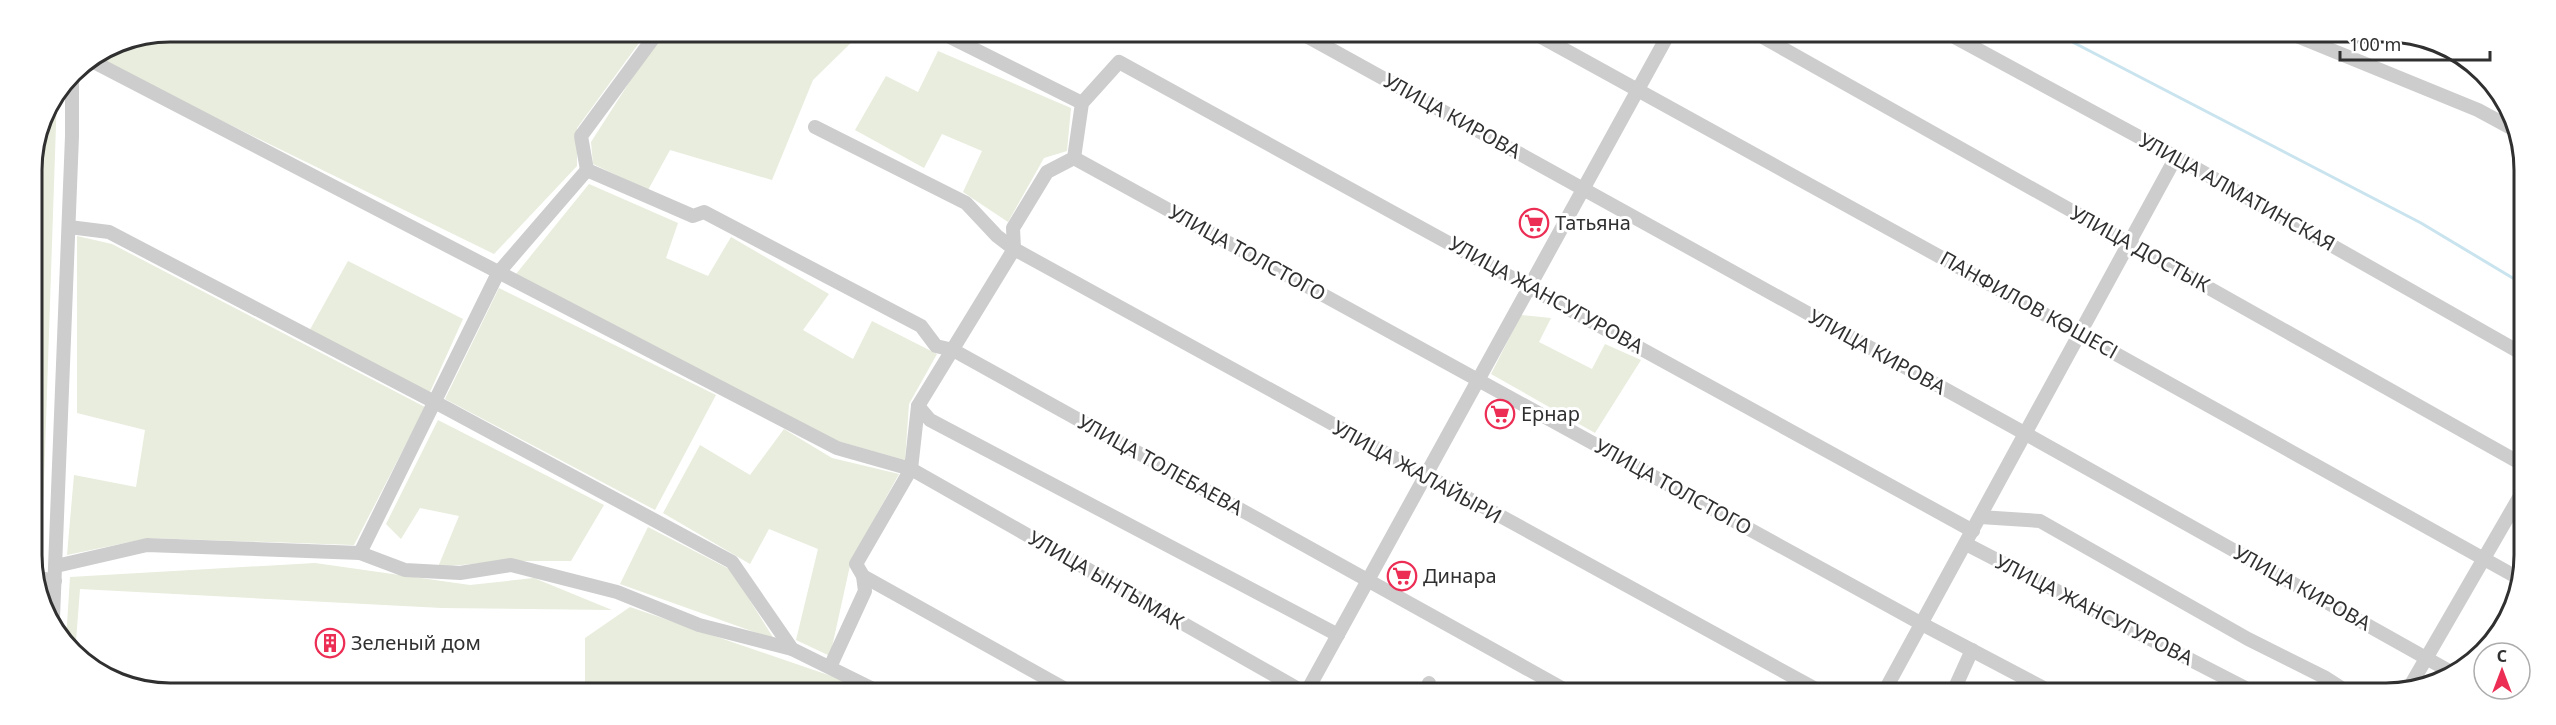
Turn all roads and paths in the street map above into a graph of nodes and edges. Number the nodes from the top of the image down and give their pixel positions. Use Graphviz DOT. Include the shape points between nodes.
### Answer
graph roads {
  1 [pos="650,42"];
  2 [pos="960,42"];
  3 [pos="1317,42"];
  4 [pos="1551,42"];
  5 [pos="1664,42"];
  6 [pos="1771,42"];
  7 [pos="1964,42"];
  8 [pos="2312,42"];
  9 [pos="98,64"];
  10 [pos="72,88"];
  11 [pos="1638,90"];
  12 [pos="1082,103"];
  13 [pos="2505,124"];
  14 [pos="815,127"];
  15 [pos="1074,158"];
  16 [pos="2176,158"];
  17 [pos="587,170"];
  18 [pos="1583,189"];
  19 [pos="69,227"];
  20 [pos="2129,243"];
  21 [pos="1014,249"];
  22 [pos="498,273"];
  23 [pos="1530,286"];
  24 [pos="2080,334"];
  25 [pos="2514,349"];
  26 [pos="953,350"];
  27 [pos="1478,380"];
  28 [pos="436,403"];
  29 [pos="918,406"];
  30 [pos="2026,434"];
  31 [pos="2514,460"];
  32 [pos="911,469"];
  33 [pos="1425,476"];
  34 [pos="2514,506"];
  35 [pos="1980,517"];
  36 [pos="1973,531"];
  37 [pos="1966,544"];
  38 [pos="360,553"];
  39 [pos="2484,559"];
  40 [pos="56,566"];
  41 [pos="2513,575"];
  42 [pos="863,576"];
  43 [pos="44,579"];
  44 [pos="1368,580"];
  45 [pos="55,581"];
  46 [pos="54,607"];
  47 [pos="1922,624"];
  48 [pos="1338,634"];
  49 [pos="792,649"];
  50 [pos="1972,650"];
  51 [pos="2426,658"];
  52 [pos="830,668"];
  53 [pos="2445,668"];
  54 [pos="2414,680"];
  55 [pos="861,683"];
  56 [pos="1056,683"];
  57 [pos="1288,683"];
  58 [pos="1311,683"];
  59 [pos="1553,683"];
  60 [pos="1804,683"];
  61 [pos="1889,683"];
  62 [pos="1957,683"];
  63 [pos="2034,683"];
  64 [pos="2236,683"];
  65 [pos="2333,683"];
  1 -- 17 [label="street" via="581,136"];
  2 -- 12 [label="street"];
  3 -- 18 [label="street, УЛИЦА КИРОВА"];
  4 -- 11 [label="street, ПАНФИЛОВ КӨШЕСІ"];
  5 -- 11 [label="street"];
  6 -- 20 [label="street, УЛИЦА ДОСТЫК"];
  7 -- 16 [label="street, УЛИЦА АЛМАТИНСКАЯ"];
  8 -- 13 [label="street"];
  9 -- 22 [label="street, УЛИЦА ЫНТЫМАК"];
  10 -- 19 [label="street"];
  11 -- 18 [label="street"];
  11 -- 24 [label="street, ПАНФИЛОВ КӨШЕСІ"];
  12 -- 15 [label="street"];
  12 -- 23 [label="street, УЛИЦА ЖАНСУГУРОВА" via="1119,62"];
  14 -- 21 [label="street, УЛИЦА ЖАЛАЙЫРИ" via="966,203"];
  15 -- 21 [label="street" via="1047,172 1013,228"];
  15 -- 27 [label="street, УЛИЦА ТОЛСТОГО"];
  16 -- 20 [label="street"];
  16 -- 25 [label="street, УЛИЦА АЛМАТИНСКАЯ"];
  17 -- 22 [label="street"];
  17 -- 26 [label="street, УЛИЦА ТОЛЕБАЕВА" via="693,216 704,212 921,326 936,346"];
  18 -- 23 [label="street"];
  18 -- 30 [label="street, УЛИЦА КИРОВА"];
  19 -- 28 [label="street" via="109,232"];
  19 -- 40 [label="street"];
  20 -- 24 [label="street"];
  20 -- 31 [label="street, УЛИЦА ДОСТЫК"];
  21 -- 26 [label="street"];
  21 -- 33 [label="street, УЛИЦА ЖАЛАЙЫРИ"];
  22 -- 28 [label="street"];
  22 -- 32 [label="street, УЛИЦА ЫНТЫМАК" via="837,448"];
  23 -- 27 [label="street"];
  23 -- 36 [label="street, УЛИЦА ЖАНСУГУРОВА"];
  24 -- 30 [label="street"];
  24 -- 39 [label="street, ПАНФИЛОВ КӨШЕСІ"];
  26 -- 29 [label="street"];
  26 -- 44 [label="street, УЛИЦА ТОЛЕБАЕВА"];
  27 -- 33 [label="street"];
  27 -- 47 [label="street, УЛИЦА ТОЛСТОГО"];
  28 -- 38 [label="street"];
  28 -- 49 [label="street" via="732,562"];
  29 -- 32 [label="street"];
  29 -- 48 [label="street" via="930,420"];
  30 -- 35 [label="street"];
  30 -- 51 [label="street, УЛИЦА КИРОВА"];
  32 -- 42 [label="street" via="856,564"];
  32 -- 57 [label="street, УЛИЦА ЫНТЫМАК"];
  33 -- 44 [label="street"];
  33 -- 60 [label="street, УЛИЦА ЖАЛАЙЫРИ"];
  34 -- 39 [label="street"];
  35 -- 36 [label="street"];
  35 -- 65 [label="street" via="2029,519 2051,527"];
  36 -- 37 [label="street"];
  37 -- 47 [label="street"];
  37 -- 64 [label="street, УЛИЦА ЖАНСУГУРОВА"];
  38 -- 40 [label="street" via="147,545"];
  38 -- 49 [label="street" via="405,570 460,573 512,565 617,592 699,625"];
  39 -- 41 [label="street, ПАНФИЛОВ КӨШЕСІ"];
  39 -- 51 [label="street"];
  40 -- 45 [label="street"];
  42 -- 52 [label="street" via="865,591"];
  42 -- 56 [label="street"];
  43 -- 45 [label="street"];
  44 -- 48 [label="street"];
  44 -- 59 [label="street, УЛИЦА ТОЛЕБАЕВА"];
  45 -- 46 [label="street"];
  47 -- 50 [label="street, УЛИЦА ТОЛСТОГО"];
  47 -- 61 [label="street"];
  48 -- 58 [label="street"];
  49 -- 52 [label="street"];
  50 -- 62 [label="street"];
  50 -- 63 [label="street, УЛИЦА ТОЛСТОГО"];
  51 -- 53 [label="street, УЛИЦА КИРОВА"];
  51 -- 54 [label="street"];
  52 -- 55 [label="street"];
}
